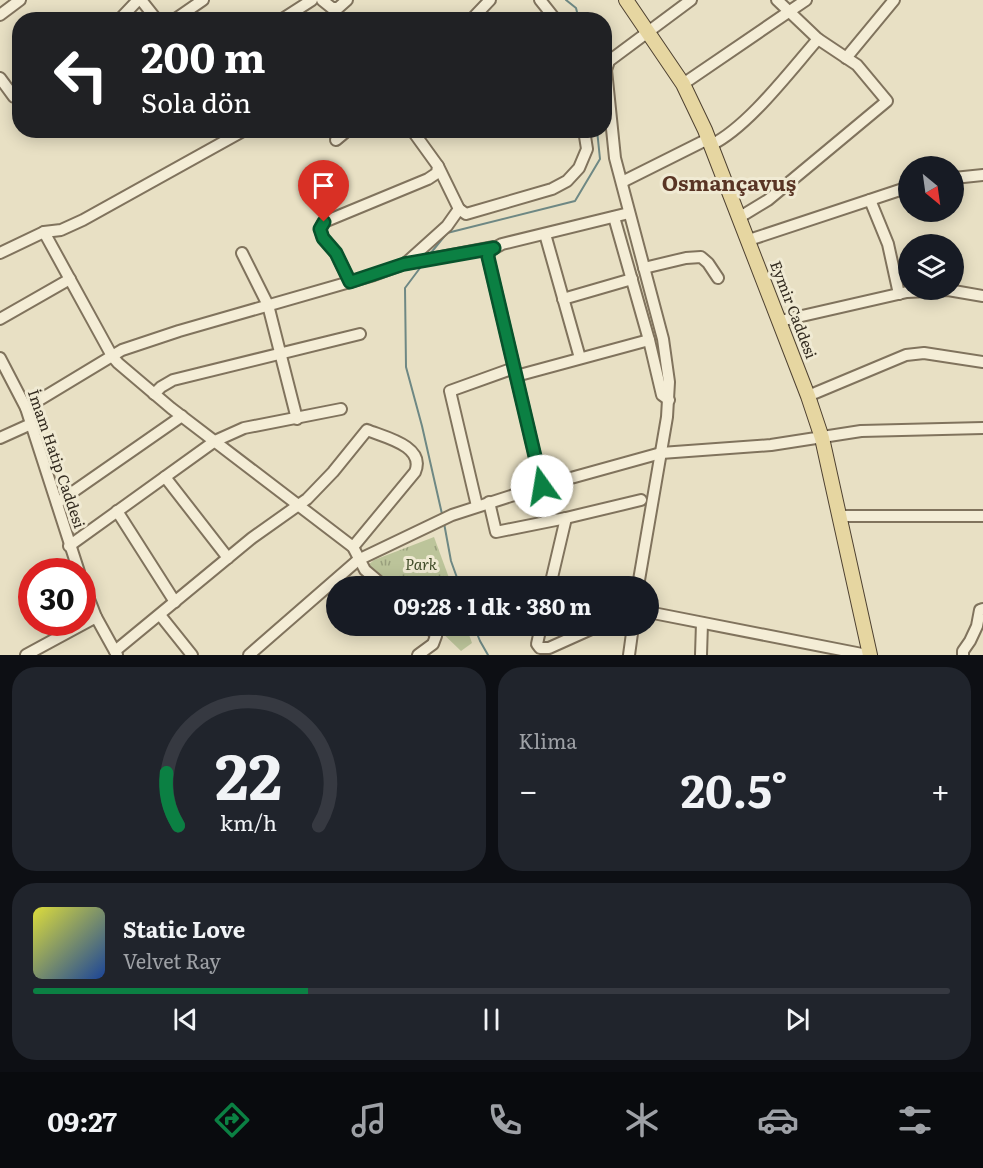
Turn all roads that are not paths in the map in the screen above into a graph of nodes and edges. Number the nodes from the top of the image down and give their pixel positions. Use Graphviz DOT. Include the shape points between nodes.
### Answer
graph roads {
  1 [pos="20,0"];
  2 [pos="139,0"];
  3 [pos="203,0"];
  4 [pos="312,0"];
  5 [pos="322,0"];
  6 [pos="347,0"];
  7 [pos="490,0"];
  8 [pos="540,0"];
  9 [pos="626,0"];
  10 [pos="691,0"];
  11 [pos="777,0"];
  12 [pos="806,0"];
  13 [pos="894,0"];
  14 [pos="127,12"];
  15 [pos="150,12"];
  16 [pos="186,12"];
  17 [pos="293,12"];
  18 [pos="479,12"];
  19 [pos="550,12"];
  20 [pos="788,12"];
  21 [pos="0,15"];
  22 [pos="649,31"];
  23 [pos="818,39"];
  24 [pos="846,58"];
  25 [pos="612,59"];
  26 [pos="0,78"];
  27 [pos="683,84"];
  28 [pos="12,93"];
  29 [pos="612,129"];
  30 [pos="231,138"];
  31 [pos="338,138"];
  32 [pos="418,138"];
  33 [pos="585,138"];
  34 [pos="336,140"];
  35 [pos="710,142"];
  36 [pos="438,166"];
  37 [pos="983,175"];
  38 [pos="964,177"];
  39 [pos="622,182"];
  40 [pos="898,191"];
  41 [pos="870,200"];
  42 [pos="459,208"];
  43 [pos="629,213"];
  44 [pos="614,217"];
  45 [pos="740,218"];
  46 [pos="44,232"];
  47 [pos="545,234"];
  48 [pos="749,240"];
  49 [pos="494,248"];
  50 [pos="0,253"];
  51 [pos="242,253"];
  52 [pos="404,264"];
  53 [pos="644,268"];
  54 [pos="718,278"];
  55 [pos="70,279"];
  56 [pos="632,279"];
  57 [pos="350,282"];
  58 [pos="898,289"];
  59 [pos="964,293"];
  60 [pos="898,294"];
  61 [pos="983,296"];
  62 [pos="563,299"];
  63 [pos="268,305"];
  64 [pos="0,319"];
  65 [pos="780,321"];
  66 [pos="360,334"];
  67 [pos="649,340"];
  68 [pos="280,354"];
  69 [pos="112,356"];
  70 [pos="0,358"];
  71 [pos="580,358"];
  72 [pos="983,362"];
  73 [pos="515,372"];
  74 [pos="154,394"];
  75 [pos="808,396"];
  76 [pos="669,400"];
  77 [pos="26,408"];
  78 [pos="341,409"];
  79 [pos="182,416"];
  80 [pos="297,419"];
  81 [pos="30,424"];
  82 [pos="983,428"];
  83 [pos="0,438"];
  84 [pos="822,438"];
  85 [pos="215,441"];
  86 [pos="661,453"];
  87 [pos="165,477"];
  88 [pos="542,486"];
  89 [pos="641,500"];
  90 [pos="489,502"];
  91 [pos="57,503"];
  92 [pos="299,504"];
  93 [pos="477,506"];
  94 [pos="117,511"];
  95 [pos="839,516"];
  96 [pos="983,516"];
  97 [pos="566,518"];
  98 [pos="69,546"];
  99 [pos="353,547"];
  100 [pos="74,558"];
  101 [pos="228,558"];
  102 [pos="358,560"];
  103 [pos="372,576"];
  104 [pos="552,576"];
  105 [pos="640,576"];
  106 [pos="175,602"];
  107 [pos="983,609"];
  108 [pos="659,614"];
  109 [pos="160,615"];
  110 [pos="96,617"];
  111 [pos="702,623"];
  112 [pos="61,636"];
  113 [pos="436,636"];
  114 [pos="539,636"];
  115 [pos="576,636"];
  116 [pos="632,636"];
  117 [pos="261,651"];
  118 [pos="536,652"];
  119 [pos="116,653"];
  120 [pos="26,655"];
  121 [pos="192,655"];
  122 [pos="249,655"];
  123 [pos="418,655"];
  124 [pos="629,655"];
  125 [pos="701,655"];
  126 [pos="868,655"];
  127 [pos="963,655"];
  1 -- 21 [label="street"];
  2 -- 14 [label="street"];
  2 -- 15 [label="street"];
  3 -- 16 [label="street"];
  4 -- 17 [label="street"];
  5 -- 6 [label="street" via="338,8"];
  7 -- 18 [label="street"];
  8 -- 19 [label="street"];
  9 -- 22 [label="main road, Eymir Caddesi"];
  10 -- 22 [label="street"];
  11 -- 20 [label="street"];
  12 -- 20 [label="street"];
  13 -- 24 [label="street"];
  20 -- 23 [label="street"];
  20 -- 27 [label="street"];
  22 -- 25 [label="street"];
  22 -- 27 [label="main road, Eymir Caddesi"];
  23 -- 24 [label="street"];
  23 -- 35 [label="street" via="749,117 733,131"];
  24 -- 45 [label="street" via="857,65 886,101 768,200"];
  26 -- 28 [label="street"];
  27 -- 35 [label="main road, Eymir Caddesi"];
  29 -- 39 [label="street"];
  30 -- 46 [label="street" via="83,220 61,230"];
  31 -- 34 [label="street"];
  32 -- 36 [label="street"];
  33 -- 42 [label="street" via="587,149 579,168 567,181 466,214"];
  35 -- 39 [label="street"];
  35 -- 45 [label="main road, Eymir Caddesi"];
  36 -- 42 [label="street"];
  36 -- 57 [label="street" via="437,173 428,179 324,222 320,229 323,238 336,253"];
  37 -- 38 [label="street"];
  39 -- 43 [label="street"];
  40 -- 41 [label="street"];
  41 -- 48 [label="street"];
  41 -- 58 [label="street" via="888,244"];
  42 -- 52 [label="street" via="447,226"];
  43 -- 44 [label="street"];
  43 -- 53 [label="street"];
  44 -- 47 [label="street"];
  44 -- 56 [label="street"];
  45 -- 48 [label="main road, Eymir Caddesi"];
  46 -- 50 [label="street"];
  46 -- 55 [label="street"];
  47 -- 49 [label="street"];
  47 -- 62 [label="street"];
  48 -- 65 [label="main road, Eymir Caddesi"];
  49 -- 52 [label="street"];
  49 -- 73 [label="street" via="488,257"];
  51 -- 63 [label="street"];
  52 -- 57 [label="street"];
  53 -- 54 [label="street" via="701,257"];
  53 -- 76 [label="street" via="666,357"];
  55 -- 64 [label="street"];
  55 -- 69 [label="street"];
  56 -- 62 [label="street"];
  56 -- 67 [label="street"];
  57 -- 63 [label="street"];
  59 -- 61 [label="street"];
  60 -- 65 [label="street"];
  62 -- 71 [label="street"];
  63 -- 68 [label="street"];
  63 -- 69 [label="street"];
  65 -- 75 [label="main road, Eymir Caddesi"];
  66 -- 68 [label="street"];
  67 -- 71 [label="street"];
  67 -- 76 [label="street" via="662,394"];
  68 -- 74 [label="street" via="173,380"];
  68 -- 80 [label="street"];
  69 -- 74 [label="street"];
  69 -- 77 [label="street"];
  70 -- 77 [label="street, İmam Hatip Caddesi"];
  71 -- 73 [label="street"];
  72 -- 75 [label="street" via="924,353 906,355"];
  73 -- 88 [label="street"];
  73 -- 93 [label="street" via="450,391"];
  74 -- 79 [label="street"];
  75 -- 84 [label="main road, Eymir Caddesi"];
  76 -- 86 [label="street"];
  77 -- 81 [label="street, İmam Hatip Caddesi"];
  78 -- 80 [label="street"];
  79 -- 85 [label="street"];
  79 -- 91 [label="street"];
  80 -- 85 [label="street" via="244,428"];
  81 -- 83 [label="street"];
  81 -- 91 [label="street, İmam Hatip Caddesi"];
  82 -- 84 [label="street" via="861,431"];
  84 -- 86 [label="street"];
  84 -- 95 [label="main road, Eymir Caddesi"];
  85 -- 87 [label="street"];
  85 -- 92 [label="street"];
  86 -- 88 [label="street"];
  86 -- 105 [label="street"];
  87 -- 94 [label="street"];
  87 -- 101 [label="street"];
  88 -- 90 [label="street"];
  89 -- 97 [label="street"];
  90 -- 93 [label="street"];
  90 -- 97 [label="street" via="496,532"];
  91 -- 98 [label="street, İmam Hatip Caddesi"];
  92 -- 99 [label="street"];
  92 -- 99 [label="street" via="333,472 367,430 404,445 416,459 415,472"];
  92 -- 101 [label="street"];
  93 -- 102 [label="street"];
  94 -- 98 [label="street"];
  94 -- 106 [label="street"];
  95 -- 96 [label="street"];
  95 -- 126 [label="main road, Eymir Caddesi"];
  97 -- 104 [label="street"];
  98 -- 100 [label="street, İmam Hatip Caddesi"];
  99 -- 102 [label="street"];
  101 -- 106 [label="street"];
  102 -- 103 [label="street"];
  102 -- 117 [label="street"];
  106 -- 109 [label="street"];
  107 -- 127 [label="street"];
  108 -- 111 [label="street"];
  109 -- 119 [label="street"];
  109 -- 121 [label="street"];
  110 -- 119 [label="street"];
  111 -- 125 [label="street"];
  111 -- 126 [label="street"];
  112 -- 120 [label="street"];
  113 -- 123 [label="street" via="433,644"];
  114 -- 118 [label="street"];
  115 -- 118 [label="street"];
  116 -- 124 [label="street"];
  117 -- 122 [label="street"];
}
